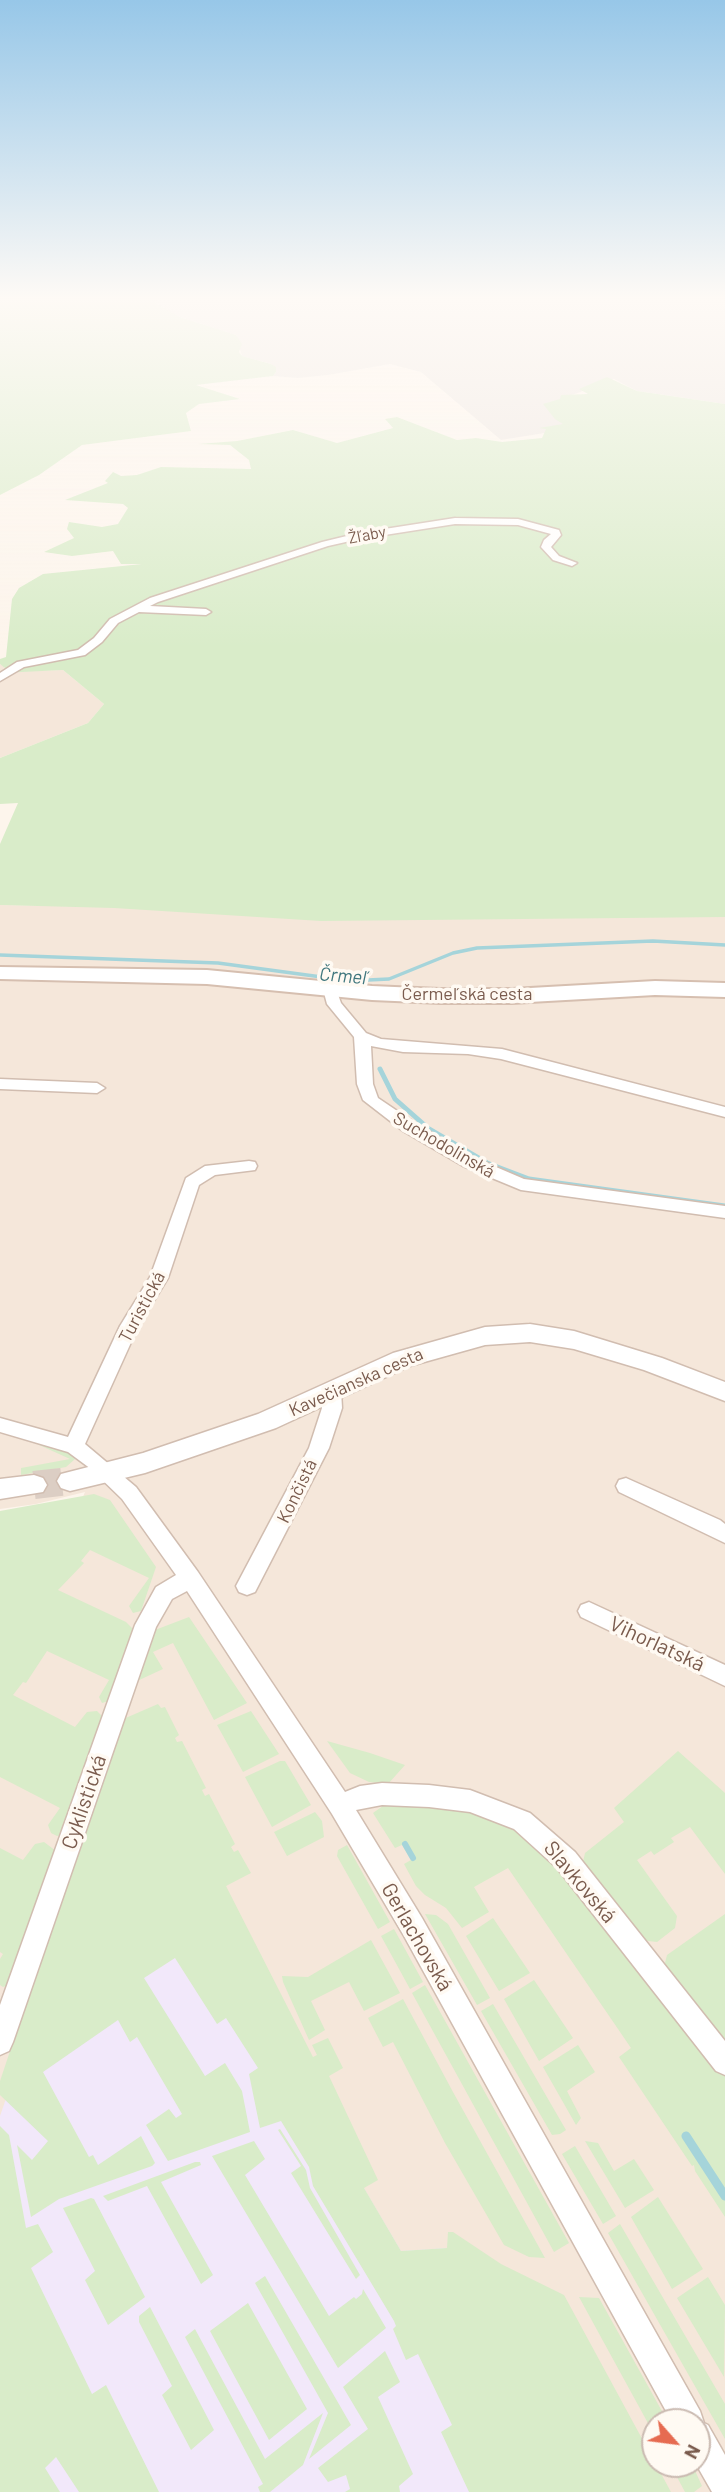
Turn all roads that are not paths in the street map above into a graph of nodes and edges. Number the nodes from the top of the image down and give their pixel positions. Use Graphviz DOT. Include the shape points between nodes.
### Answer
graph roads {
  1 [pos="572,563"];
  2 [pos="136,609"];
  3 [pos="206,612"];
  4 [pos="0,678"];
  5 [pos="0,973"];
  6 [pos="330,989"];
  7 [pos="725,990"];
  8 [pos="361,1036"];
  9 [pos="0,1084"];
  10 [pos="97,1088"];
  11 [pos="725,1112"];
  12 [pos="249,1166"];
  13 [pos="725,1212"];
  14 [pos="331,1391"];
  15 [pos="725,1392"];
  16 [pos="0,1425"];
  17 [pos="74,1446"];
  18 [pos="110,1473"];
  19 [pos="70,1481"];
  20 [pos="34,1485"];
  21 [pos="626,1486"];
  22 [pos="0,1489"];
  23 [pos="725,1535"];
  24 [pos="190,1578"];
  25 [pos="247,1586"];
  26 [pos="589,1611"];
  27 [pos="725,1676"];
  28 [pos="340,1806"];
  29 [pos="0,2042"];
  30 [pos="725,2062"];
  31 [pos="681,2408"];
  32 [pos="711,2460"];
  33 [pos="725,2485"];
  1 -- 2 [label="street, Žľaby" via="549,552 547,542 557,534 545,527 519,522 446,522 325,544"];
  2 -- 3 [label="street"];
  2 -- 4 [label="street, Žľaby" via="114,621 81,653 21,664"];
  5 -- 6 [label="main road, Čermeľská cesta" via="206,977"];
  6 -- 7 [label="main road, Čermeľská cesta" via="483,996 642,988"];
  6 -- 8 [label="street" via="334,1004"];
  8 -- 11 [label="street" via="403,1048 502,1054"];
  8 -- 13 [label="street, Suchodolinská" via="365,1084 375,1104 486,1171 546,1189"];
  9 -- 10 [label="street"];
  12 -- 17 [label="street, Turistická" via="211,1170 192,1182 159,1278 129,1326"];
  14 -- 15 [label="street, Kavečianska cesta" via="431,1349 485,1336 530,1333 604,1348"];
  14 -- 18 [label="street, Kavečianska cesta" via="267,1421"];
  14 -- 25 [label="street, Končistá" via="332,1408 319,1448"];
  16 -- 17 [label="street"];
  17 -- 18 [label="street"];
  18 -- 19 [label="street, Kavečianska cesta"];
  18 -- 24 [label="street, Gerlachovská"];
  20 -- 22 [label="street"];
  21 -- 23 [label="street"];
  24 -- 28 [label="street, Gerlachovská"];
  24 -- 29 [label="street, Cyklistická" via="168,1589 146,1625"];
  26 -- 27 [label="street, Vihorlatská"];
  28 -- 30 [label="street, Slavkovská" via="382,1794 429,1796 470,1801 522,1821 566,1860"];
  28 -- 31 [label="street, Gerlachovská" via="413,1927"];
  32 -- 33 [label="street"];
}
